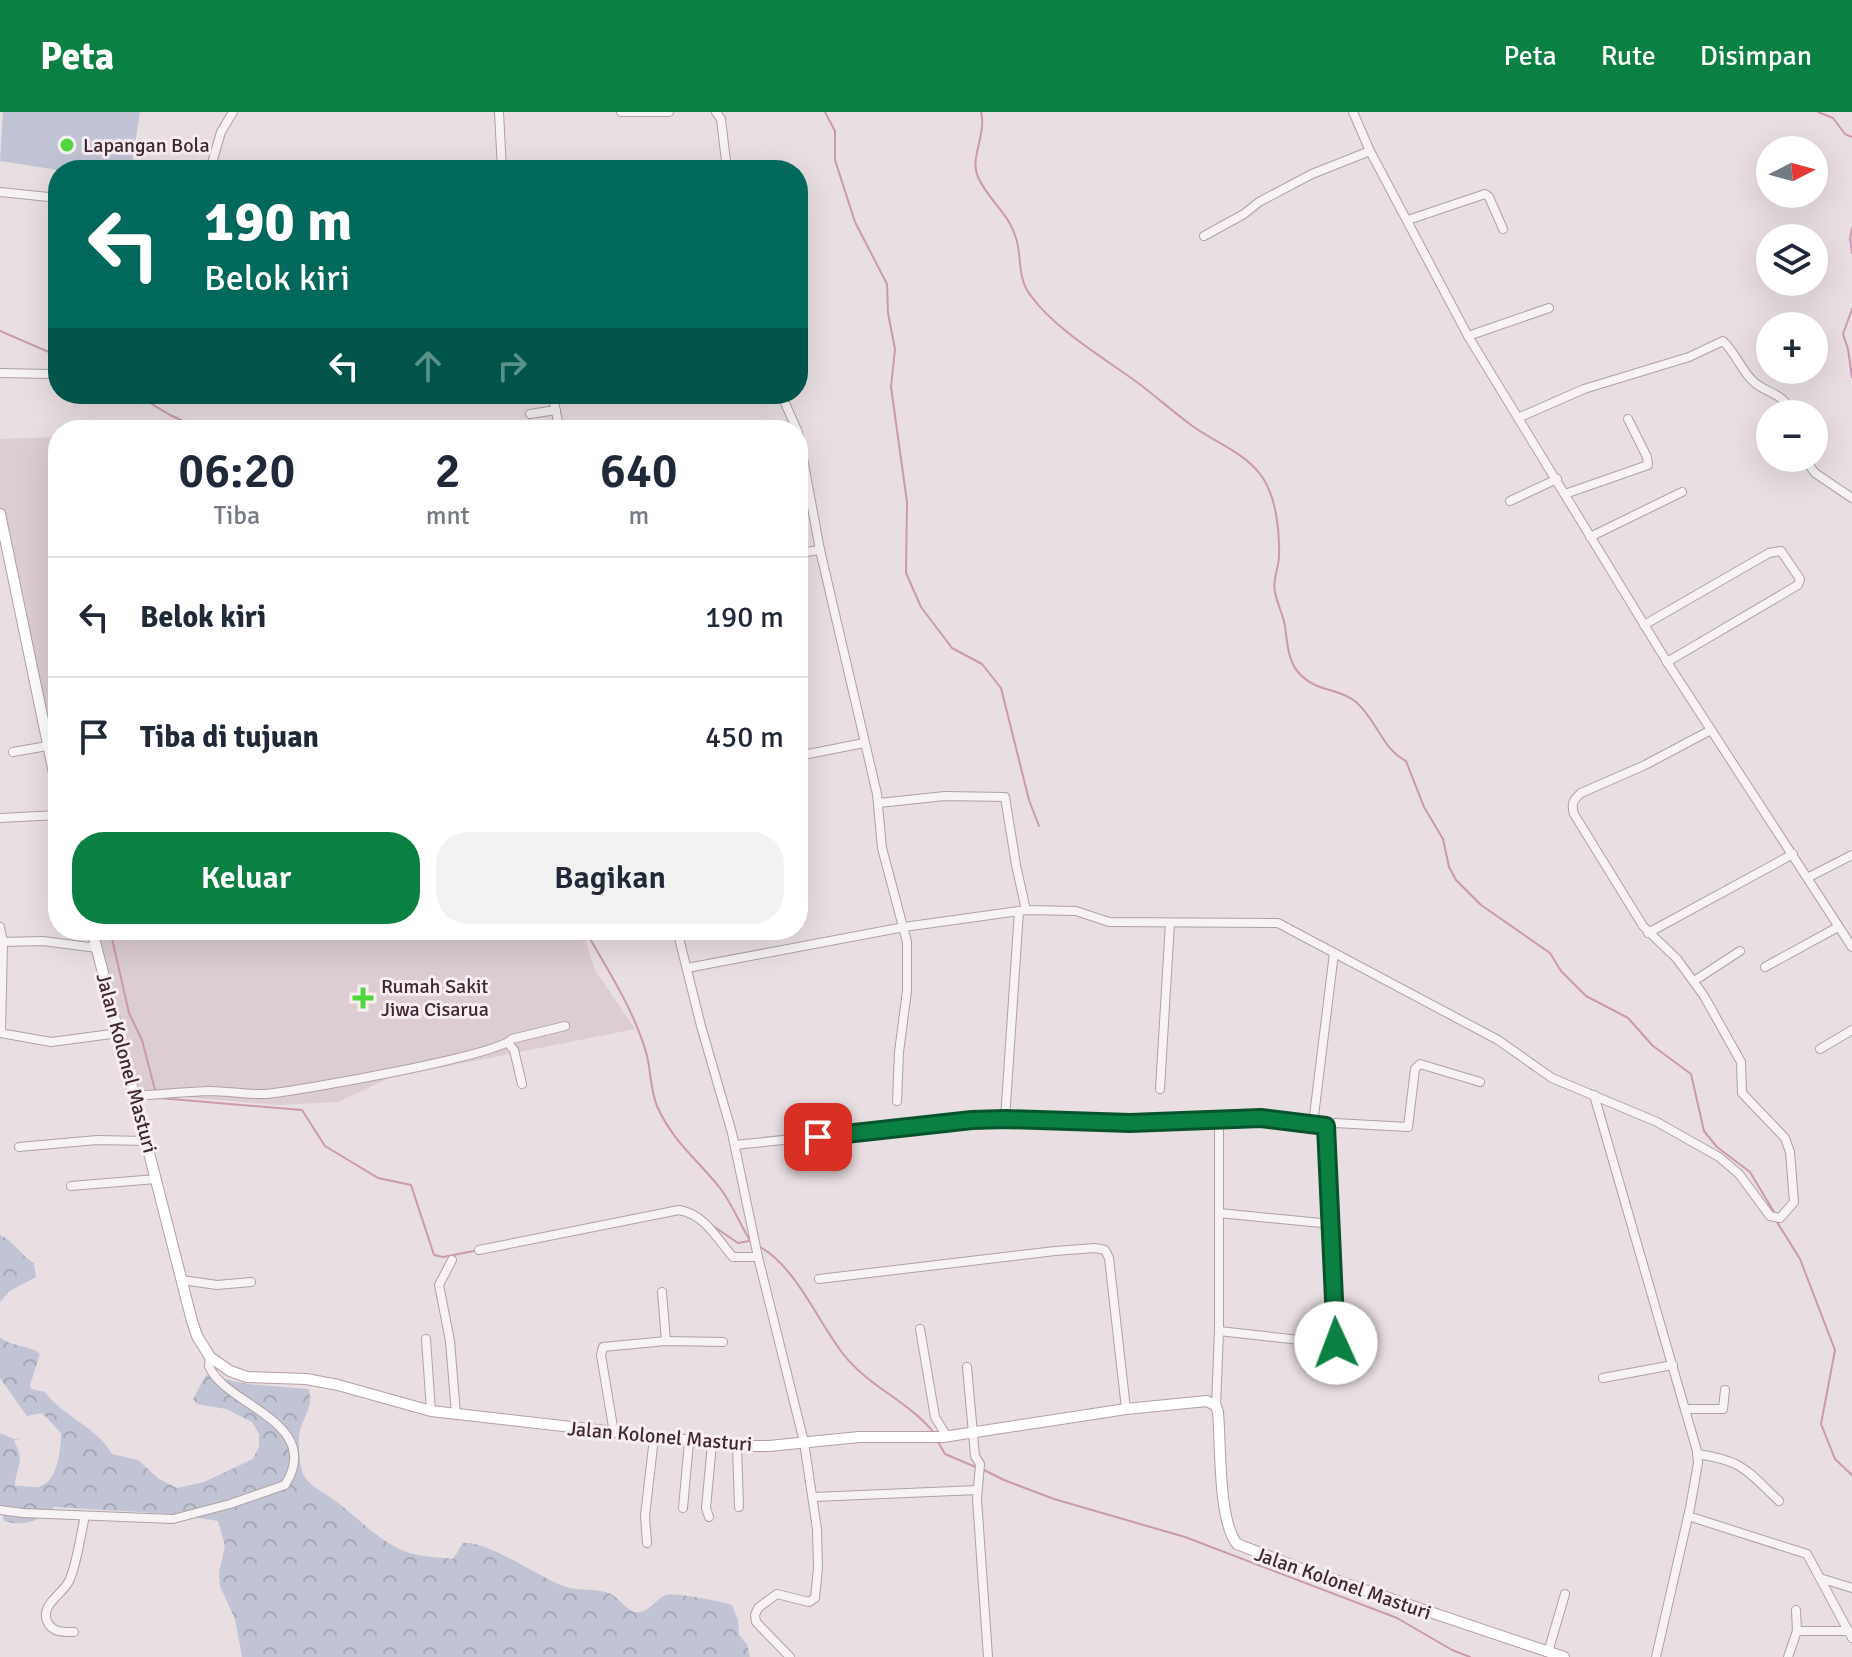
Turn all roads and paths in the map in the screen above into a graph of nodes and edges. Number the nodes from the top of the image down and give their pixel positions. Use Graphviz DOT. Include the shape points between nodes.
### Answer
graph roads {
  1 [pos="233,112"];
  2 [pos="499,112"];
  3 [pos="621,112"];
  4 [pos="669,112"];
  5 [pos="716,112"];
  6 [pos="1353,112"];
  7 [pos="1370,151"];
  8 [pos="213,160"];
  9 [pos="501,160"];
  10 [pos="726,160"];
  11 [pos="0,192"];
  12 [pos="48,197"];
  13 [pos="1408,220"];
  14 [pos="1503,229"];
  15 [pos="1204,236"];
  16 [pos="1549,308"];
  17 [pos="1468,336"];
  18 [pos="0,373"];
  19 [pos="48,374"];
  20 [pos="1784,400"];
  21 [pos="554,404"];
  22 [pos="556,410"];
  23 [pos="530,414"];
  24 [pos="1518,418"];
  25 [pos="1628,419"];
  26 [pos="558,420"];
  27 [pos="1814,472"];
  28 [pos="1557,479"];
  29 [pos="1682,492"];
  30 [pos="808,493"];
  31 [pos="1565,494"];
  32 [pos="1852,498"];
  33 [pos="1510,501"];
  34 [pos="808,510"];
  35 [pos="811,510"];
  36 [pos="0,514"];
  37 [pos="2,533"];
  38 [pos="1590,537"];
  39 [pos="820,550"];
  40 [pos="808,552"];
  41 [pos="1644,625"];
  42 [pos="1667,662"];
  43 [pos="1711,730"];
  44 [pos="864,743"];
  45 [pos="47,746"];
  46 [pos="48,750"];
  47 [pos="13,752"];
  48 [pos="808,754"];
  49 [pos="879,803"];
  50 [pos="48,816"];
  51 [pos="0,818"];
  52 [pos="1793,854"];
  53 [pos="1852,855"];
  54 [pos="1809,877"];
  55 [pos="1023,910"];
  56 [pos="1170,923"];
  57 [pos="0,927"];
  58 [pos="904,927"];
  59 [pos="1838,927"];
  60 [pos="1648,933"];
  61 [pos="95,940"];
  62 [pos="680,940"];
  63 [pos="1,942"];
  64 [pos="1852,947"];
  65 [pos="97,948"];
  66 [pos="1740,951"];
  67 [pos="1334,953"];
  68 [pos="1765,967"];
  69 [pos="687,968"];
  70 [pos="1694,981"];
  71 [pos="565,1026"];
  72 [pos="1852,1030"];
  73 [pos="0,1033"];
  74 [pos="119,1033"];
  75 [pos="508,1043"];
  76 [pos="1820,1049"];
  77 [pos="1480,1082"];
  78 [pos="522,1084"];
  79 [pos="1160,1089"];
  80 [pos="1594,1095"];
  81 [pos="136,1096"];
  82 [pos="897,1101"];
  83 [pos="1005,1119"];
  84 [pos="1219,1120"];
  85 [pos="1313,1124"];
  86 [pos="1326,1126"];
  87 [pos="147,1141"];
  88 [pos="735,1145"];
  89 [pos="19,1147"];
  90 [pos="156,1179"];
  91 [pos="71,1186"];
  92 [pos="1219,1213"];
  93 [pos="1332,1224"];
  94 [pos="479,1250"];
  95 [pos="758,1257"];
  96 [pos="452,1260"];
  97 [pos="819,1279"];
  98 [pos="182,1280"];
  99 [pos="251,1282"];
  100 [pos="662,1292"];
  101 [pos="920,1329"];
  102 [pos="1219,1331"];
  103 [pos="426,1339"];
  104 [pos="666,1341"];
  105 [pos="723,1342"];
  106 [pos="210,1357"];
  107 [pos="1673,1365"];
  108 [pos="967,1367"];
  109 [pos="1603,1378"];
  110 [pos="1725,1390"];
  111 [pos="1216,1406"];
  112 [pos="1126,1409"];
  113 [pos="1686,1409"];
  114 [pos="431,1411"];
  115 [pos="456,1414"];
  116 [pos="614,1433"];
  117 [pos="975,1433"];
  118 [pos="942,1437"];
  119 [pos="654,1438"];
  120 [pos="689,1442"];
  121 [pos="804,1442"];
  122 [pos="712,1444"];
  123 [pos="737,1446"];
  124 [pos="1697,1454"];
  125 [pos="977,1490"];
  126 [pos="814,1497"];
  127 [pos="1779,1501"];
  128 [pos="739,1507"];
  129 [pos="683,1508"];
  130 [pos="0,1510"];
  131 [pos="85,1516"];
  132 [pos="1688,1516"];
  133 [pos="709,1517"];
  134 [pos="647,1543"];
  135 [pos="1823,1579"];
  136 [pos="1852,1588"];
  137 [pos="1565,1594"];
  138 [pos="1796,1610"];
  139 [pos="1850,1630"];
  140 [pos="1797,1631"];
  141 [pos="74,1632"];
  142 [pos="1548,1652"];
  143 [pos="790,1657"];
  144 [pos="988,1657"];
  145 [pos="1564,1657"];
  146 [pos="1656,1657"];
  147 [pos="1788,1657"];
  1 -- 8 [label="street"];
  2 -- 9 [label="street"];
  3 -- 4 [label="street"];
  5 -- 10 [label="street"];
  6 -- 7 [label="street"];
  7 -- 13 [label="street"];
  7 -- 15 [label="street" via="1312,174"];
  11 -- 12 [label="street"];
  13 -- 14 [label="street" via="1485,194"];
  13 -- 17 [label="street"];
  16 -- 17 [label="street"];
  17 -- 24 [label="street"];
  18 -- 19 [label="street"];
  20 -- 24 [label="street" via="1758,385 1723,341"];
  21 -- 22 [label="street"];
  22 -- 23 [label="street"];
  22 -- 26 [label="street"];
  24 -- 28 [label="street"];
  25 -- 31 [label="street" via="1648,465"];
  27 -- 32 [label="street"];
  28 -- 31 [label="street"];
  28 -- 33 [label="street"];
  29 -- 38 [label="street"];
  30 -- 35 [label="street"];
  31 -- 38 [label="street"];
  34 -- 35 [label="street"];
  35 -- 39 [label="street"];
  36 -- 37 [label="main road"];
  37 -- 45 [label="main road"];
  38 -- 41 [label="street"];
  39 -- 40 [label="street"];
  39 -- 44 [label="street"];
  41 -- 42 [label="street"];
  41 -- 42 [label="street" via="1769,553 1781,551 1788,558 1798,585"];
  42 -- 43 [label="street"];
  43 -- 52 [label="street"];
  43 -- 60 [label="street" via="1574,800 1574,814"];
  44 -- 48 [label="street"];
  44 -- 49 [label="street"];
  45 -- 46 [label="main road"];
  45 -- 47 [label="street"];
  49 -- 55 [label="street" via="1005,797"];
  49 -- 58 [label="street" via="885,862"];
  50 -- 51 [label="street"];
  52 -- 54 [label="street"];
  52 -- 60 [label="street"];
  53 -- 54 [label="street"];
  54 -- 59 [label="street"];
  55 -- 56 [label="street" via="1076,911 1109,922"];
  55 -- 58 [label="street"];
  55 -- 83 [label="street"];
  56 -- 67 [label="street" via="1278,923"];
  56 -- 79 [label="street"];
  57 -- 63 [label="street"];
  58 -- 69 [label="street"];
  58 -- 82 [label="street" via="907,991"];
  59 -- 64 [label="street"];
  59 -- 68 [label="street"];
  60 -- 70 [label="street"];
  61 -- 65 [label="main road, Jalan Kolonel Masturi"];
  62 -- 69 [label="street"];
  63 -- 65 [label="street"];
  63 -- 73 [label="street"];
  65 -- 74 [label="main road, Jalan Kolonel Masturi"];
  66 -- 70 [label="street"];
  67 -- 80 [label="street" via="1498,1040 1552,1078"];
  67 -- 85 [label="street"];
  69 -- 88 [label="street"];
  70 -- 80 [label="street" via="1741,1062 1742,1093 1785,1138 1794,1195 1787,1212 1780,1218 1770,1216 1729,1163 1657,1122"];
  71 -- 75 [label="street"];
  72 -- 76 [label="street"];
  73 -- 74 [label="street" via="51,1042"];
  74 -- 81 [label="main road, Jalan Kolonel Masturi"];
  75 -- 78 [label="street"];
  75 -- 81 [label="street" via="415,1067 266,1094"];
  77 -- 86 [label="street" via="1420,1064 1408,1127"];
  80 -- 107 [label="street"];
  81 -- 87 [label="main road, Jalan Kolonel Masturi"];
  83 -- 84 [label="street"];
  83 -- 88 [label="street"];
  84 -- 85 [label="street"];
  84 -- 92 [label="street"];
  85 -- 86 [label="street"];
  86 -- 93 [label="street"];
  87 -- 89 [label="street"];
  87 -- 90 [label="main road, Jalan Kolonel Masturi"];
  88 -- 95 [label="street"];
  90 -- 91 [label="street"];
  90 -- 98 [label="main road, Jalan Kolonel Masturi"];
  92 -- 93 [label="street"];
  92 -- 102 [label="street"];
  93 -- 102 [label="street" via="1336,1344"];
  94 -- 95 [label="street" via="679,1210 707,1224 733,1257"];
  95 -- 121 [label="street"];
  96 -- 115 [label="street" via="439,1285"];
  97 -- 112 [label="street" via="1055,1251 1105,1250"];
  98 -- 99 [label="street"];
  98 -- 106 [label="main road, Jalan Kolonel Masturi" via="197,1336"];
  100 -- 104 [label="street"];
  101 -- 118 [label="street"];
  102 -- 111 [label="street"];
  103 -- 114 [label="street"];
  104 -- 105 [label="street"];
  104 -- 116 [label="street" via="603,1347"];
  106 -- 114 [label="main road, Jalan Kolonel Masturi" via="247,1377 306,1379"];
  106 -- 131 [label="street" via="217,1378 286,1435 294,1458 285,1485 173,1519"];
  107 -- 109 [label="street"];
  107 -- 113 [label="street"];
  108 -- 117 [label="street"];
  110 -- 113 [label="street" via="1723,1409"];
  111 -- 112 [label="main road, Jalan Kolonel Masturi" via="1207,1401"];
  111 -- 142 [label="main road, Jalan Kolonel Masturi" via="1223,1494 1237,1544"];
  112 -- 117 [label="main road, Jalan Kolonel Masturi"];
  113 -- 124 [label="street"];
  114 -- 115 [label="main road, Jalan Kolonel Masturi"];
  115 -- 116 [label="main road, Jalan Kolonel Masturi"];
  116 -- 119 [label="main road, Jalan Kolonel Masturi"];
  117 -- 118 [label="main road, Jalan Kolonel Masturi"];
  117 -- 125 [label="street"];
  118 -- 121 [label="main road, Jalan Kolonel Masturi"];
  119 -- 120 [label="main road, Jalan Kolonel Masturi"];
  119 -- 134 [label="street"];
  120 -- 122 [label="main road, Jalan Kolonel Masturi"];
  120 -- 129 [label="street"];
  121 -- 123 [label="main road, Jalan Kolonel Masturi"];
  121 -- 126 [label="street"];
  122 -- 123 [label="main road, Jalan Kolonel Masturi"];
  122 -- 133 [label="street"];
  123 -- 128 [label="street"];
  124 -- 127 [label="street" via="1735,1462"];
  124 -- 132 [label="street"];
  125 -- 126 [label="street"];
  125 -- 144 [label="street"];
  126 -- 143 [label="street" via="815,1598 809,1602 777,1594 755,1615"];
  130 -- 131 [label="street"];
  131 -- 141 [label="street" via="71,1578 45,1615 54,1630"];
  132 -- 135 [label="street" via="1801,1550"];
  132 -- 146 [label="street"];
  135 -- 136 [label="street"];
  135 -- 139 [label="street"];
  137 -- 142 [label="street"];
  138 -- 140 [label="street"];
  139 -- 140 [label="street"];
  140 -- 147 [label="street"];
  142 -- 145 [label="main road, Jalan Kolonel Masturi"];
}
